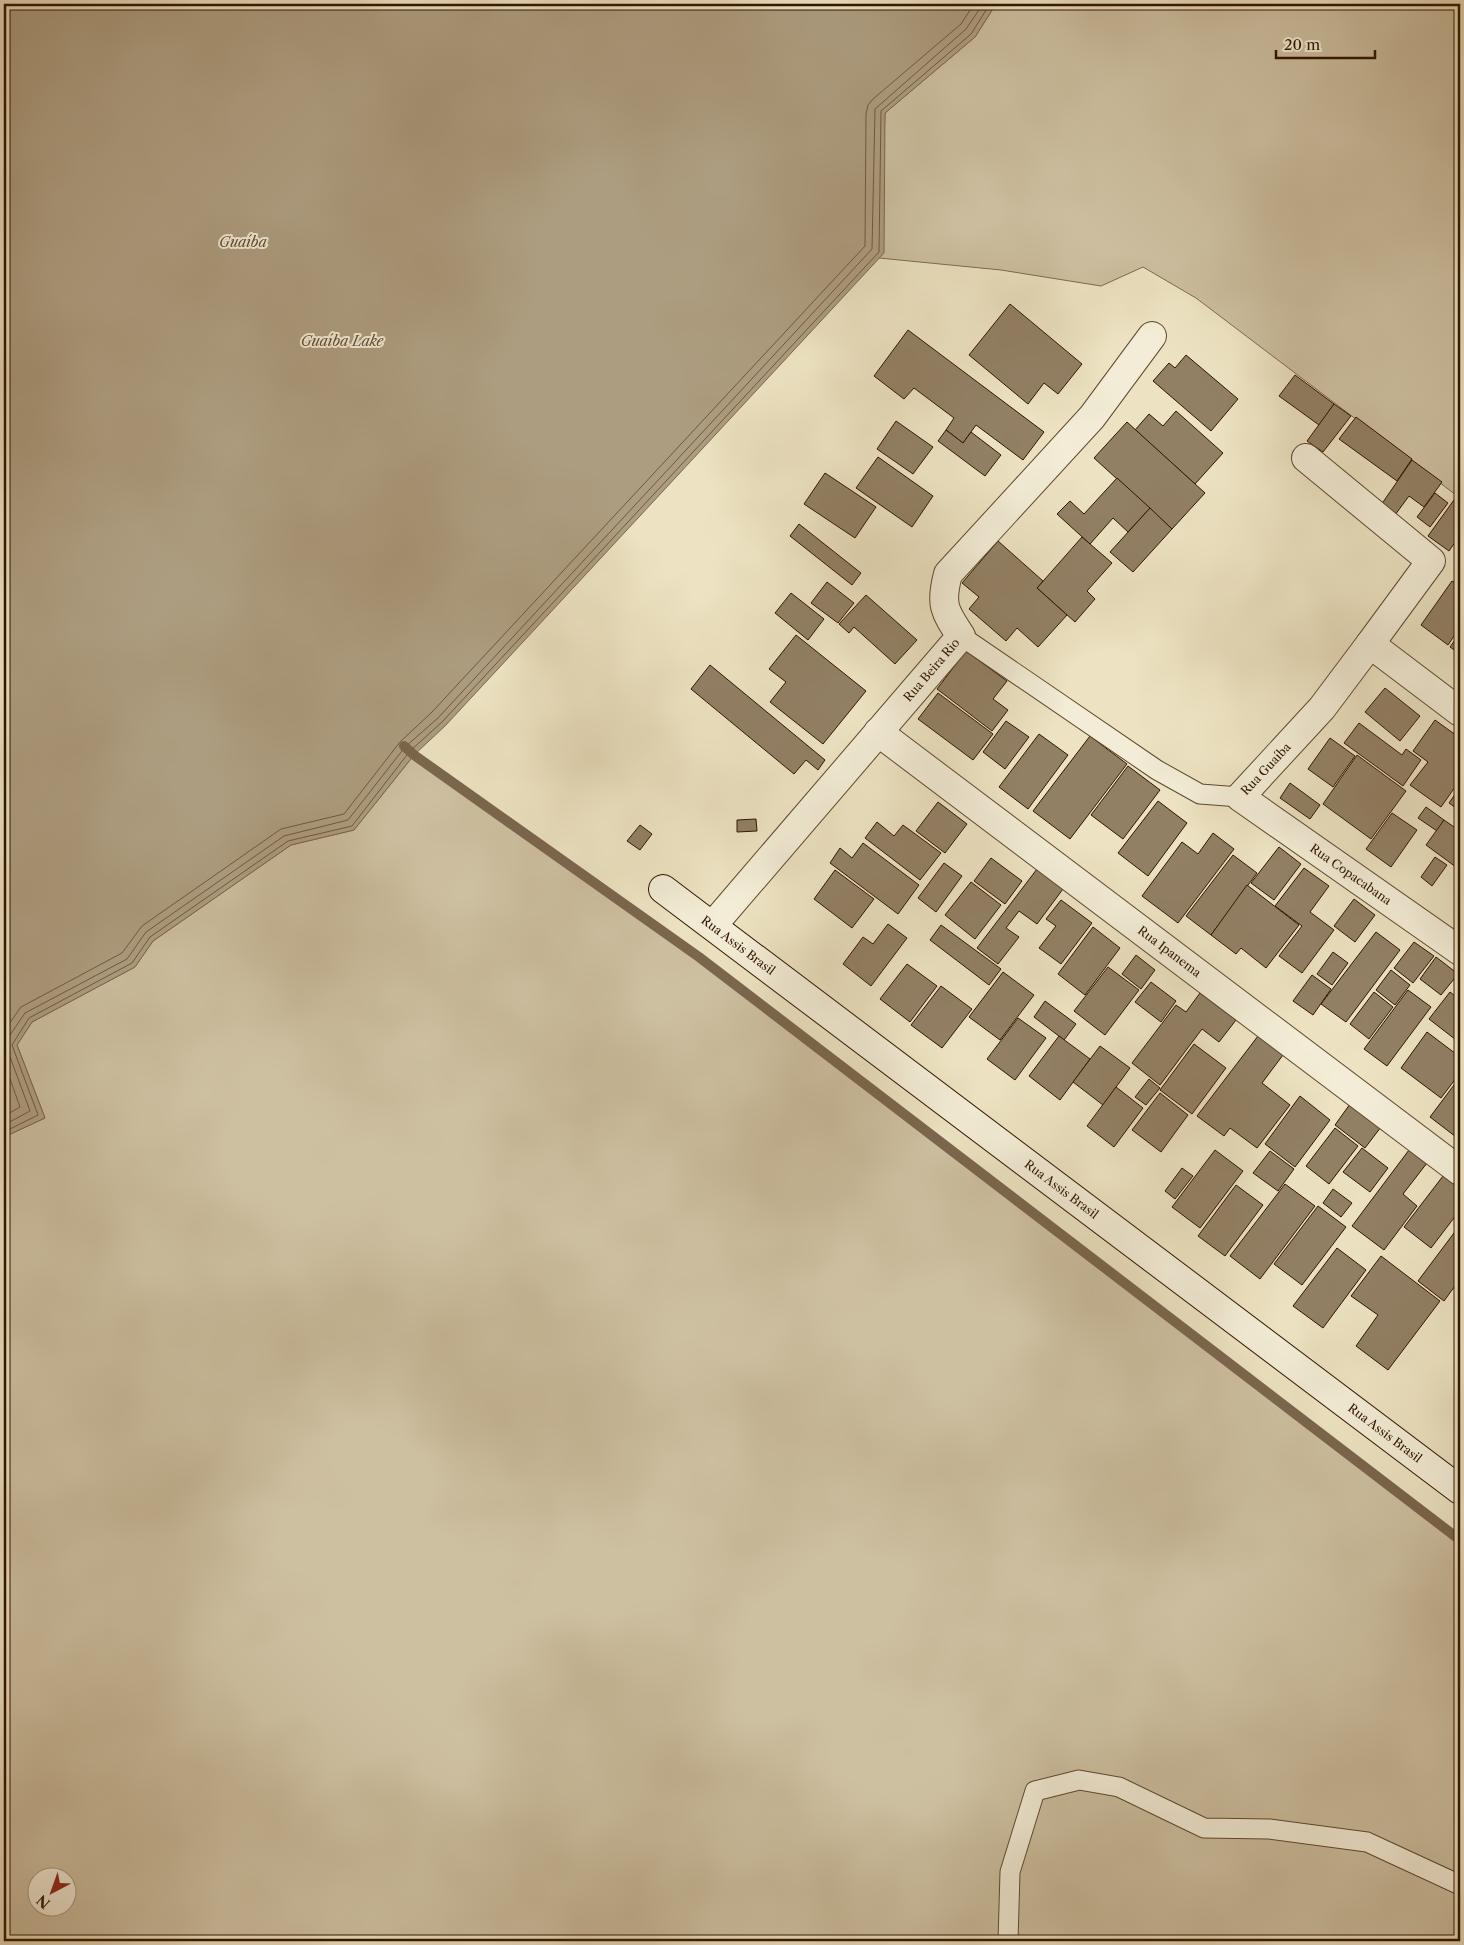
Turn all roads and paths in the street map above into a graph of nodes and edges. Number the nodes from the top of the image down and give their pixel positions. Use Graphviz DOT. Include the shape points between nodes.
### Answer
graph roads {
  1 [pos="1152,336"];
  2 [pos="1306,458"];
  3 [pos="961,636"];
  4 [pos="1370,644"];
  5 [pos="1460,712"];
  6 [pos="878,732"];
  7 [pos="1240,797"];
  8 [pos="662,889"];
  9 [pos="713,925"];
  10 [pos="1460,951"];
  11 [pos="1460,1171"];
  12 [pos="1460,1490"];
  13 [pos="1460,1885"];
  14 [pos="1008,1941"];
  1 -- 3 [label="street, Rua Beira Rio" via="1092,416 948,574 943,594 946,614"];
  2 -- 4 [label="street, Rua Guaíba" via="1431,561"];
  3 -- 6 [label="street, Rua Beira Rio"];
  3 -- 7 [label="lane, Rua Guaíba" via="1157,770 1200,794"];
  4 -- 5 [label="street"];
  4 -- 7 [label="street, Rua Guaíba" via="1322,708"];
  6 -- 9 [label="street, Rua Beira Rio"];
  6 -- 11 [label="street, Rua Ipanema"];
  7 -- 10 [label="street, Rua Copacabana"];
  8 -- 9 [label="street, Rua Assis Brasil"];
  9 -- 12 [label="street, Rua Assis Brasil"];
  13 -- 14 [label="lane" via="1367,1842 1269,1829 1204,1828 1119,1787 1079,1780 1035,1791 1010,1872"];
}
